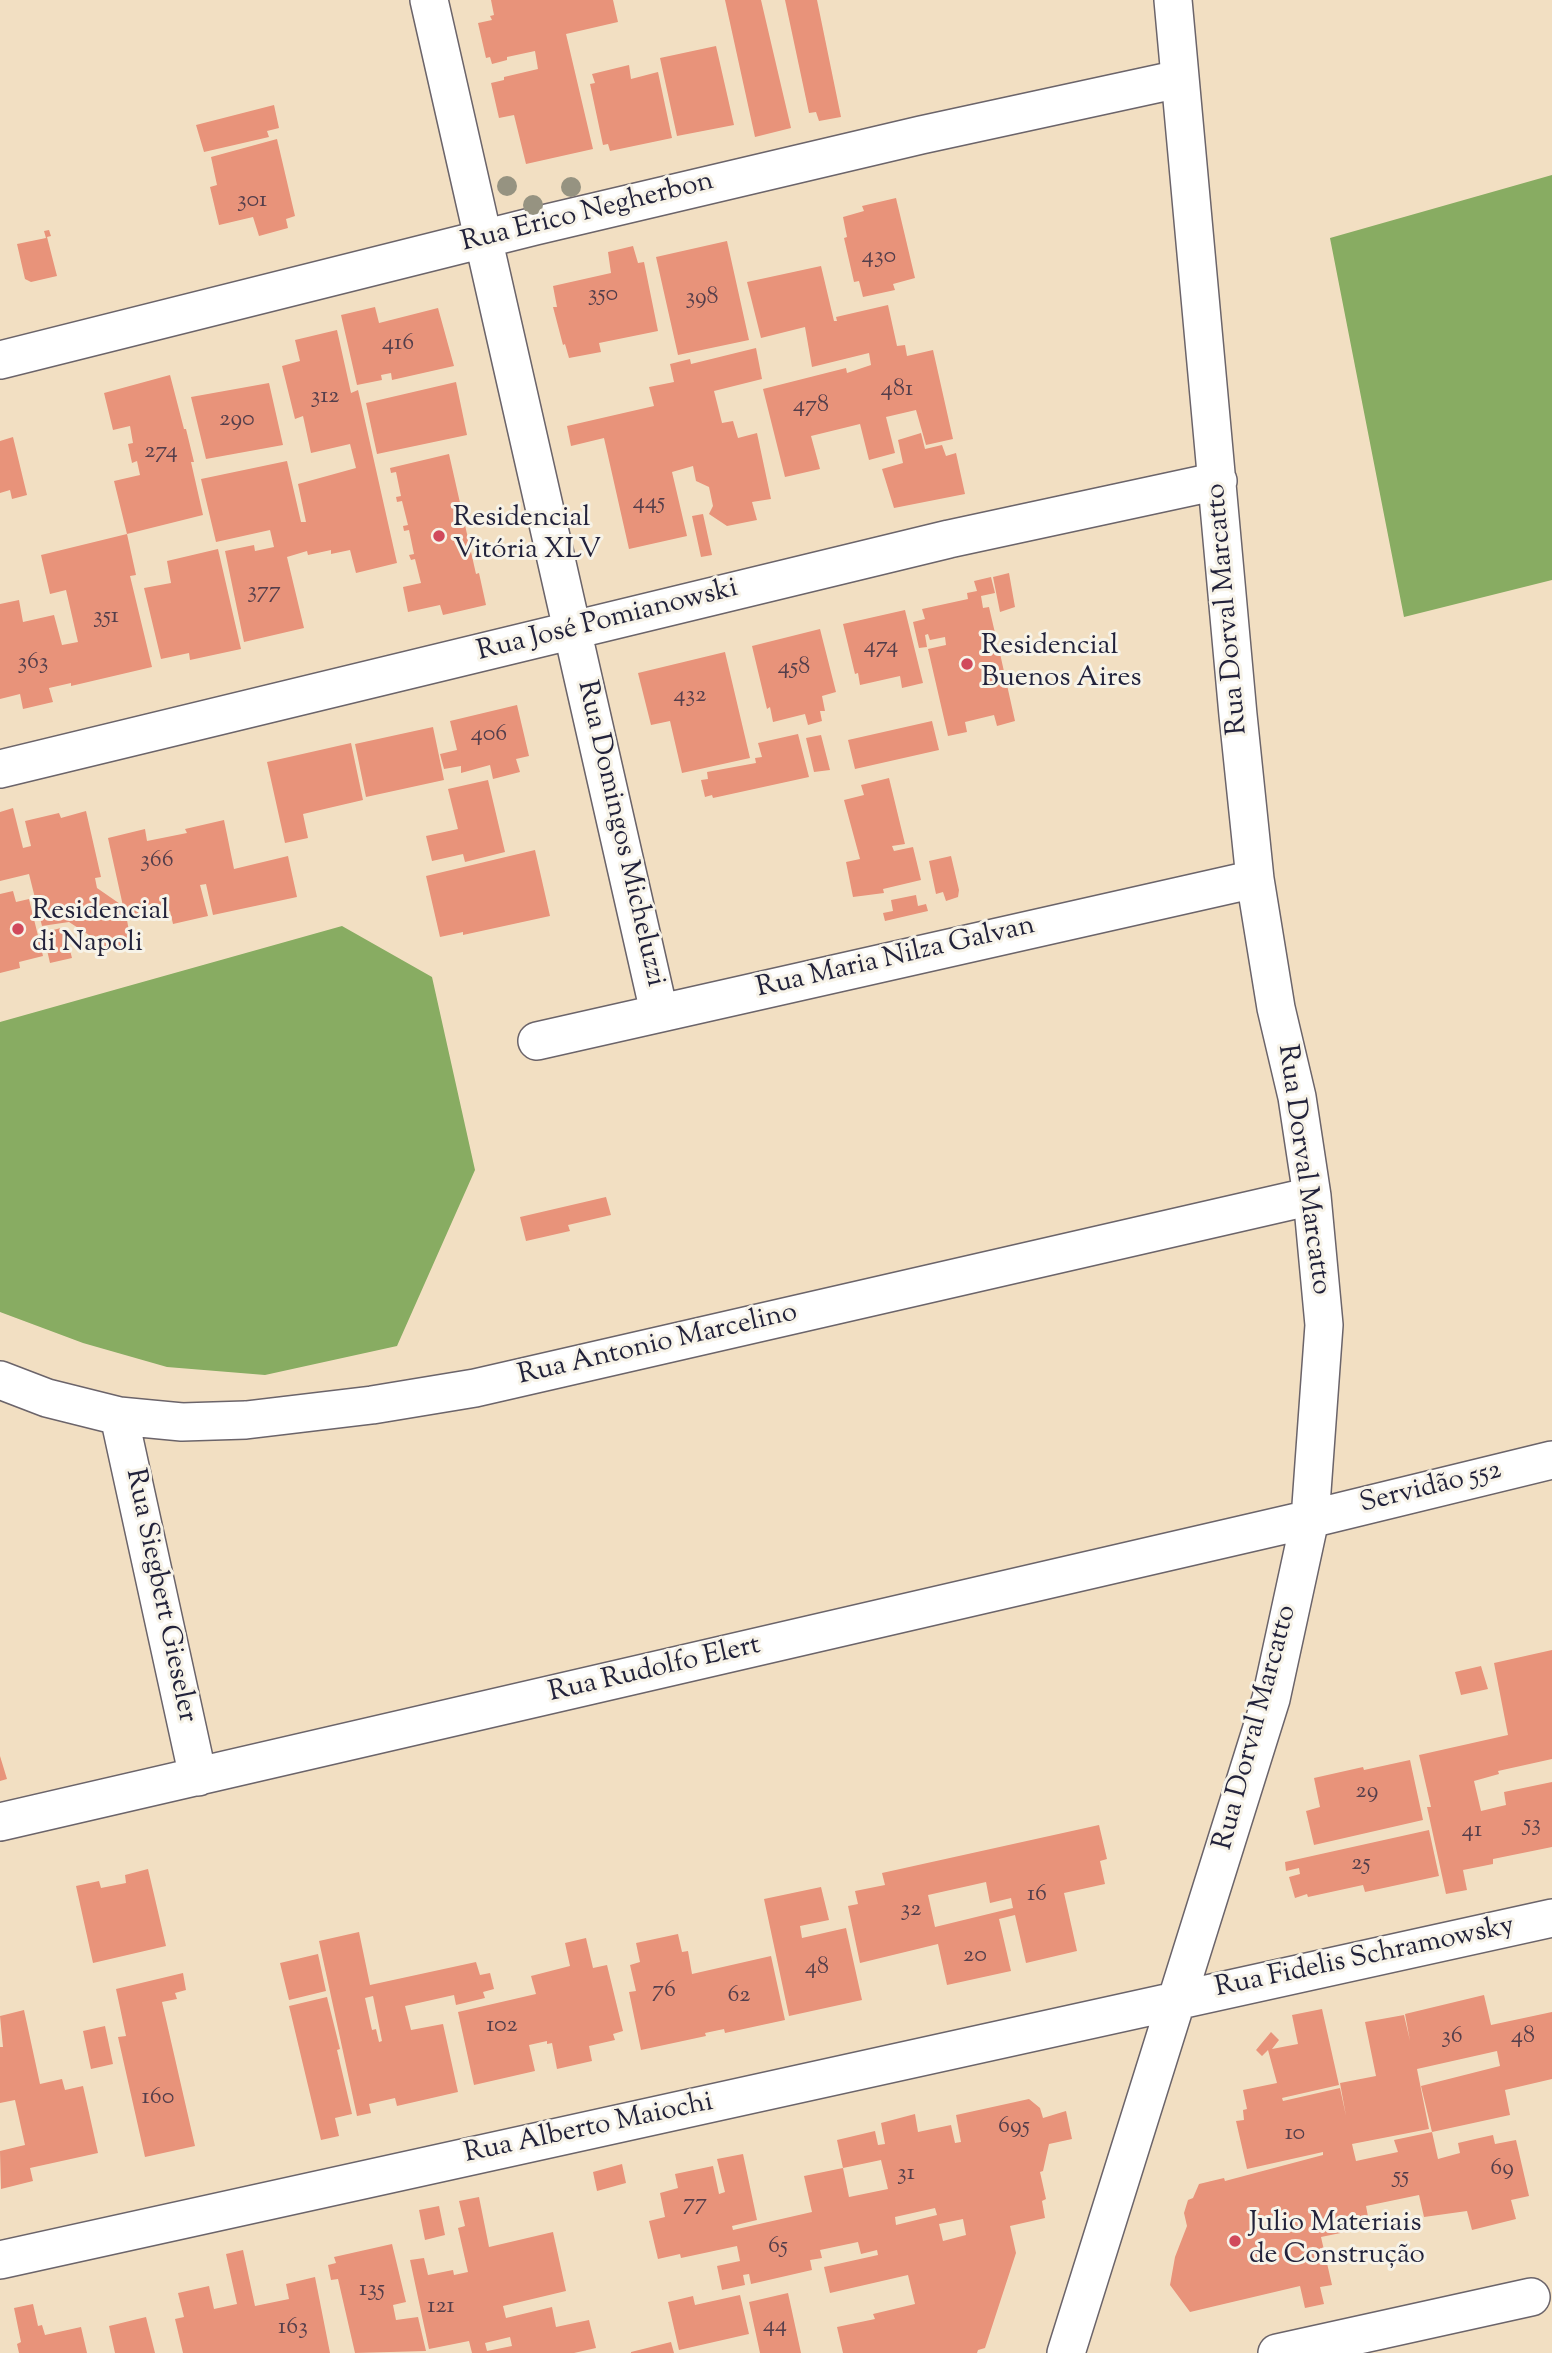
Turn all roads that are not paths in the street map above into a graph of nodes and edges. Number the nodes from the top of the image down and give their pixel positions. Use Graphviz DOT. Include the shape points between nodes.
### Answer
graph roads {
  1 [pos="429,0"];
  2 [pos="1173,0"];
  3 [pos="1179,79"];
  4 [pos="485,239"];
  5 [pos="0,360"];
  6 [pos="1218,481"];
  7 [pos="573,630"];
  8 [pos="0,769"];
  9 [pos="1255,879"];
  10 [pos="659,1012"];
  11 [pos="537,1041"];
  12 [pos="1312,1196"];
  13 [pos="0,1380"];
  14 [pos="119,1416"];
  15 [pos="1552,1460"];
  16 [pos="1310,1519"];
  17 [pos="198,1777"];
  18 [pos="0,1822"];
  19 [pos="1552,1918"];
  20 [pos="1178,2001"];
  21 [pos="0,2260"];
  22 [pos="1531,2297"];
  23 [pos="1066,2353"];
  24 [pos="1277,2353"];
  1 -- 4 [label="street, Rua Domingos Micheluzzi"];
  2 -- 3 [label="street, Rua Dorval Marcatto"];
  3 -- 4 [label="street, Rua Erico Negherbon"];
  3 -- 6 [label="street, Rua Dorval Marcatto"];
  4 -- 5 [label="street, Rua Erico Negherbon"];
  4 -- 7 [label="street, Rua Domingos Micheluzzi"];
  6 -- 7 [label="street, Rua José Pomianowski" via="948,539"];
  6 -- 9 [label="street, Rua Dorval Marcatto"];
  7 -- 8 [label="street, Rua José Pomianowski"];
  7 -- 10 [label="street, Rua Domingos Micheluzzi"];
  9 -- 10 [label="street, Rua Maria Nilza Galvan"];
  9 -- 12 [label="street, Rua Dorval Marcatto"];
  10 -- 11 [label="street, Rua Maria Nilza Galvan"];
  12 -- 14 [label="street, Rua Antonio Marcelino" via="475,1388 246,1420 182,1422"];
  12 -- 16 [label="street, Rua Dorval Marcatto" via="1324,1325"];
  13 -- 14 [label="street, Rua Antonio Marcelino" via="47,1398"];
  14 -- 17 [label="street, Rua Siegbert Gieseler"];
  15 -- 16 [label="street, Servidão 552"];
  16 -- 17 [label="street, Rua Rudolfo Elert"];
  16 -- 20 [label="street, Rua Dorval Marcatto" via="1271,1699"];
  17 -- 18 [label="street, Rua Rudolfo Elert"];
  19 -- 20 [label="street, Rua Fidelis Schramowsky"];
  20 -- 21 [label="street, Rua Alberto Maiochi"];
  20 -- 23 [label="street, Rua Dorval Marcatto"];
  22 -- 24 [label="street"];
}
